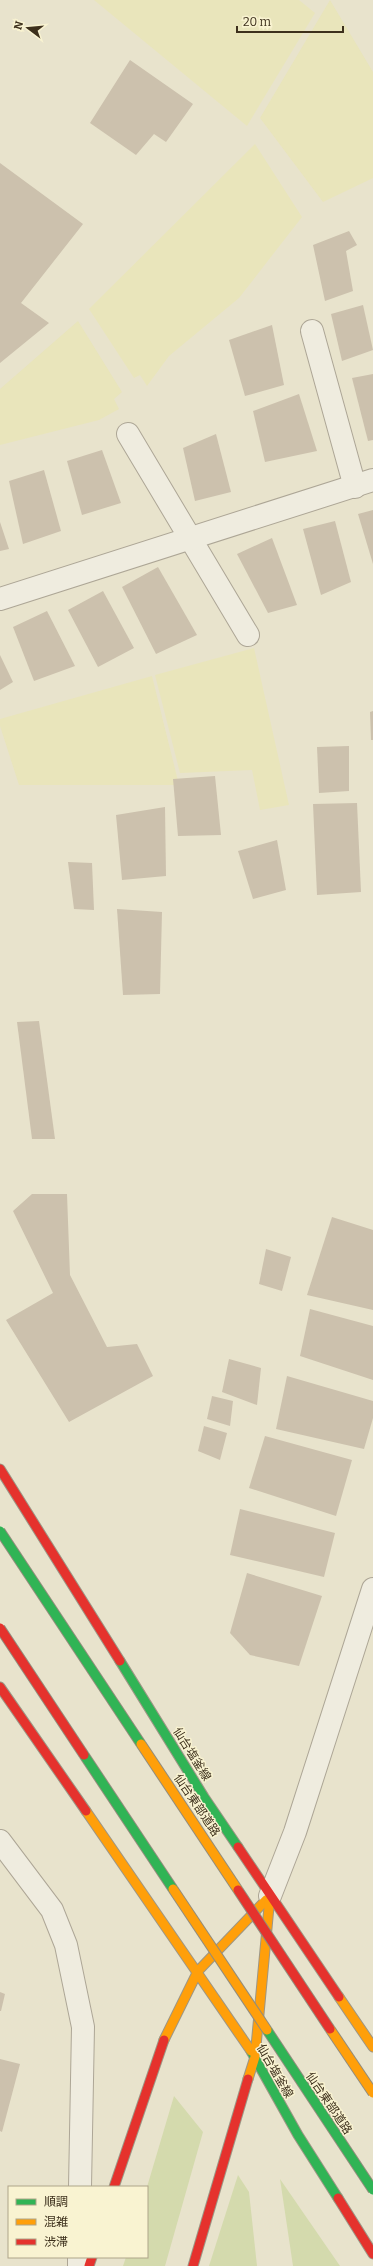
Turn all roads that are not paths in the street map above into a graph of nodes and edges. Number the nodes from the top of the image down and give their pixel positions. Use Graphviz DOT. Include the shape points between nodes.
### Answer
graph roads {
  1 [pos="312,331"];
  2 [pos="128,434"];
  3 [pos="364,484"];
  4 [pos="191,539"];
  5 [pos="0,599"];
  6 [pos="248,635"];
  7 [pos="0,1469"];
  8 [pos="0,1530"];
  9 [pos="373,1590"];
  10 [pos="0,1628"];
  11 [pos="0,1687"];
  12 [pos="0,1841"];
  13 [pos="270,1896"];
  14 [pos="198,1971"];
  15 [pos="373,2047"];
  16 [pos="255,2057"];
  17 [pos="373,2093"];
  18 [pos="80,2186"];
  19 [pos="114,2186"];
  20 [pos="373,2190"];
  21 [pos="373,2254"];
  22 [pos="193,2266"];
  1 -- 3 [label="street"];
  2 -- 4 [label="street"];
  3 -- 4 [label="street"];
  4 -- 5 [label="street"];
  4 -- 6 [label="street"];
  7 -- 13 [label="main road, 仙台塩釜線" via="204,1797"];
  8 -- 17 [label="main road, 仙台東部道路, bridge"];
  9 -- 13 [label="street" via="295,1832"];
  10 -- 20 [label="main road, 仙台東部道路, bridge"];
  11 -- 14 [label="main road, 仙台塩釜線"];
  12 -- 18 [label="street" via="52,1910 66,1945 83,2027"];
  13 -- 14 [label="main road"];
  13 -- 15 [label="main road, 仙台塩釜線"];
  13 -- 16 [label="main road"];
  14 -- 16 [label="main road, 仙台塩釜線"];
  14 -- 19 [label="main road" via="160,2047"];
  16 -- 21 [label="main road, 仙台塩釜線" via="298,2135"];
  16 -- 22 [label="main road"];
}
